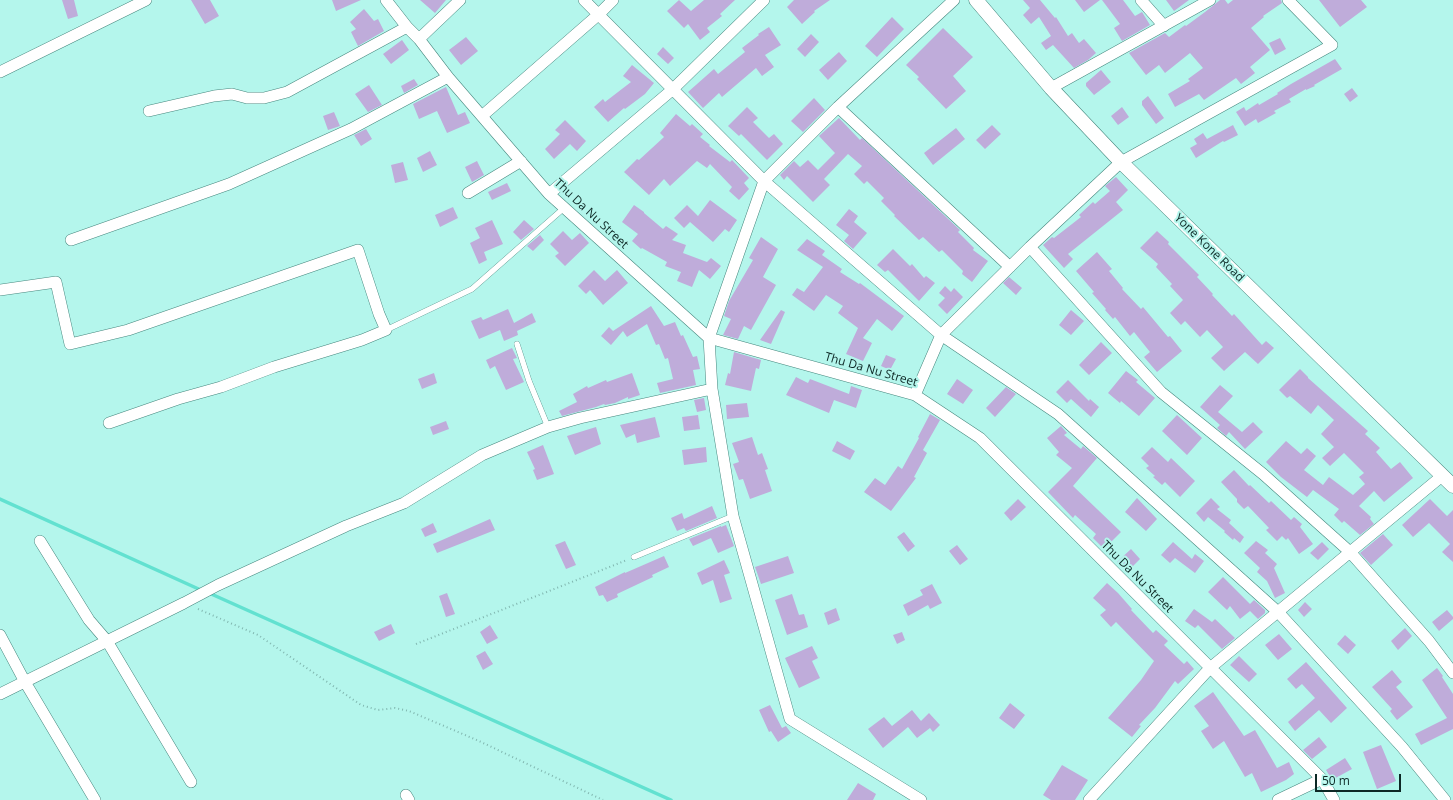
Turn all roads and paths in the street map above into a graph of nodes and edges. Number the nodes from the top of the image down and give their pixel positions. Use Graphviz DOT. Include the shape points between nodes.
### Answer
graph roads {
  1 [pos="146,0"];
  2 [pos="386,0"];
  3 [pos="460,0"];
  4 [pos="584,0"];
  5 [pos="613,0"];
  6 [pos="764,0"];
  7 [pos="954,0"];
  8 [pos="976,0"];
  9 [pos="1141,0"];
  10 [pos="1210,0"];
  11 [pos="1288,0"];
  12 [pos="598,14"];
  13 [pos="1164,26"];
  14 [pos="407,27"];
  15 [pos="419,39"];
  16 [pos="0,72"];
  17 [pos="448,77"];
  18 [pos="1051,88"];
  19 [pos="672,90"];
  20 [pos="838,108"];
  21 [pos="149,111"];
  22 [pos="482,116"];
  23 [pos="521,162"];
  24 [pos="1121,162"];
  25 [pos="764,181"];
  26 [pos="468,193"];
  27 [pos="549,194"];
  28 [pos="564,208"];
  29 [pos="71,240"];
  30 [pos="1030,247"];
  31 [pos="1010,267"];
  32 [pos="0,290"];
  33 [pos="386,330"];
  34 [pos="941,335"];
  35 [pos="709,338"];
  36 [pos="517,344"];
  37 [pos="712,389"];
  38 [pos="915,395"];
  39 [pos="109,423"];
  40 [pos="548,426"];
  41 [pos="1442,476"];
  42 [pos="1453,486"];
  43 [pos="733,516"];
  44 [pos="40,540"];
  45 [pos="1350,552"];
  46 [pos="634,557"];
  47 [pos="184,603"];
  48 [pos="1278,612"];
  49 [pos="0,635"];
  50 [pos="107,641"];
  51 [pos="416,644"];
  52 [pos="1210,668"];
  53 [pos="1453,673"];
  54 [pos="25,682"];
  55 [pos="0,694"];
  56 [pos="1322,779"];
  57 [pos="191,782"];
  58 [pos="95,800"];
  59 [pos="603,800"];
  60 [pos="921,800"];
  61 [pos="1089,800"];
  62 [pos="1278,800"];
  63 [pos="1334,800"];
  64 [pos="1445,800"];
  1 -- 16 [label="street"];
  2 -- 14 [label="street, Thu Da Nu Street"];
  3 -- 15 [label="street"];
  4 -- 12 [label="street"];
  5 -- 12 [label="street"];
  6 -- 19 [label="street"];
  7 -- 20 [label="street"];
  8 -- 18 [label="street, Yone Kone Road"];
  9 -- 13 [label="street"];
  10 -- 13 [label="street"];
  11 -- 24 [label="street" via="1332,45"];
  12 -- 19 [label="street"];
  12 -- 22 [label="street"];
  13 -- 18 [label="street"];
  14 -- 15 [label="street, Thu Da Nu Street"];
  14 -- 21 [label="street" via="286,92 264,98 247,98 232,94 214,96"];
  15 -- 17 [label="street, Thu Da Nu Street"];
  17 -- 22 [label="street, Thu Da Nu Street"];
  17 -- 29 [label="street" via="351,128 229,184"];
  18 -- 24 [label="street, Yone Kone Road"];
  19 -- 25 [label="street"];
  19 -- 27 [label="street"];
  20 -- 25 [label="street"];
  20 -- 31 [label="street"];
  22 -- 23 [label="street, Thu Da Nu Street"];
  23 -- 26 [label="street"];
  23 -- 27 [label="street, Thu Da Nu Street"];
  24 -- 30 [label="street"];
  24 -- 41 [label="street, Yone Kone Road"];
  25 -- 34 [label="street"];
  25 -- 35 [label="street"];
  27 -- 28 [label="street, Thu Da Nu Street"];
  28 -- 33 [label="lane" via="472,289"];
  28 -- 35 [label="street, Thu Da Nu Street"];
  30 -- 31 [label="street"];
  30 -- 45 [label="street" via="1161,392 1263,474"];
  31 -- 34 [label="street"];
  32 -- 33 [label="street" via="56,282 70,344 128,330 358,250"];
  33 -- 39 [label="street"];
  34 -- 38 [label="street"];
  34 -- 48 [label="street" via="1058,414"];
  35 -- 37 [label="street"];
  35 -- 38 [label="street, Thu Da Nu Street"];
  36 -- 40 [label="lane"];
  37 -- 40 [label="street"];
  37 -- 43 [label="street"];
  38 -- 52 [label="street, Thu Da Nu Street" via="980,438"];
  40 -- 47 [label="street" via="482,455 404,503 346,526"];
  41 -- 42 [label="street, Yone Kone Road"];
  41 -- 45 [label="street"];
  43 -- 46 [label="lane"];
  43 -- 60 [label="street" via="790,719"];
  44 -- 50 [label="street" via="89,620"];
  45 -- 48 [label="street"];
  45 -- 53 [label="street" via="1429,641"];
  46 -- 51 [label="path"];
  47 -- 50 [label="street"];
  47 -- 59 [label="path" via="258,634 361,705 378,710 395,708 409,711"];
  48 -- 52 [label="street"];
  48 -- 64 [label="street" via="1402,747"];
  49 -- 54 [label="street"];
  50 -- 54 [label="street"];
  50 -- 57 [label="street"];
  52 -- 56 [label="street, Thu Da Nu Street"];
  52 -- 61 [label="street"];
  54 -- 55 [label="street"];
  54 -- 58 [label="street"];
  56 -- 62 [label="street"];
  56 -- 63 [label="street, Thu Da Nu Street"];
}
